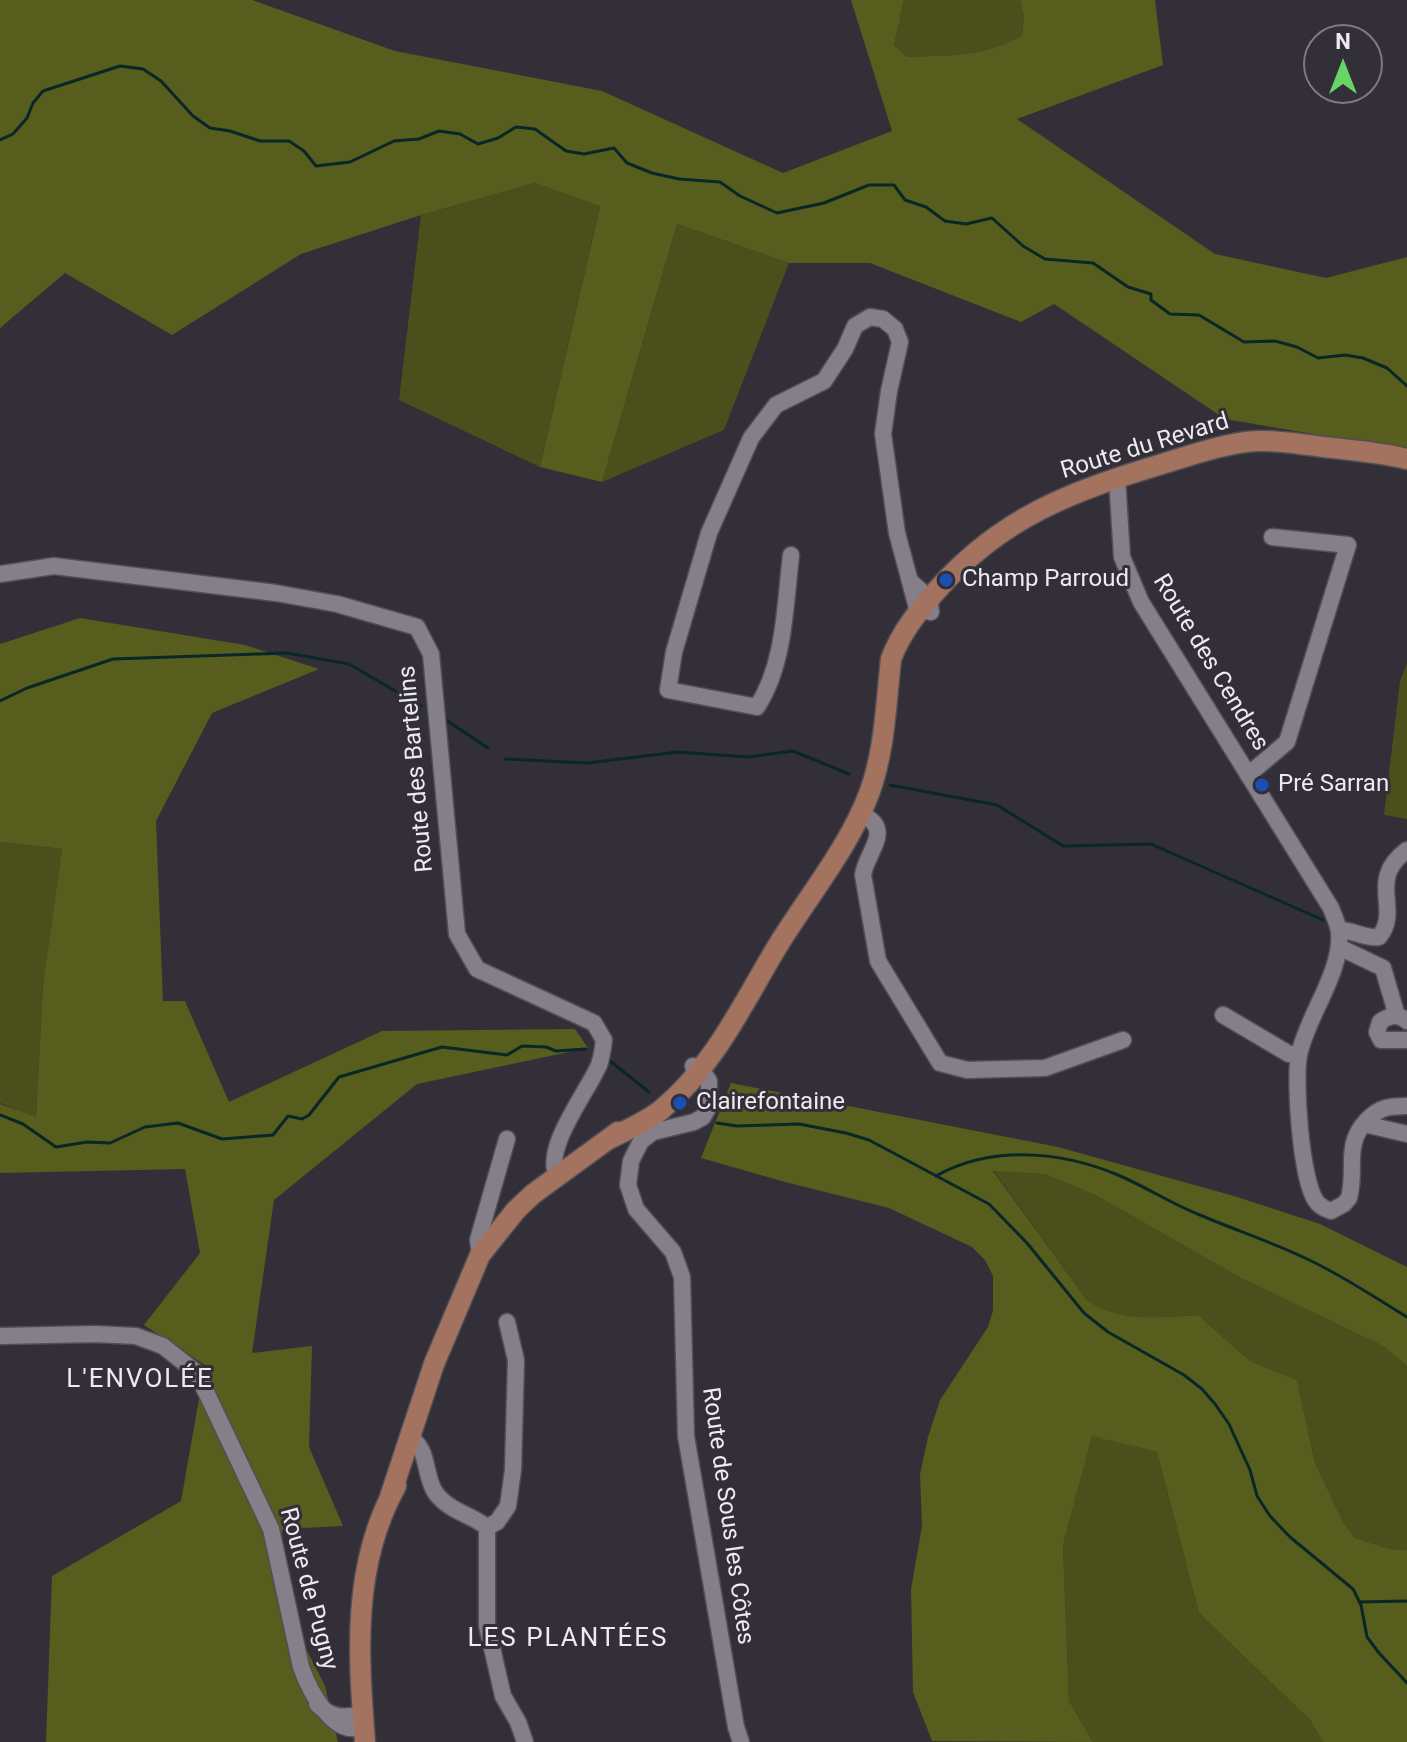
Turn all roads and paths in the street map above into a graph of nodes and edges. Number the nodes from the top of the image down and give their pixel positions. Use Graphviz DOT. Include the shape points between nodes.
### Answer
graph roads {
  1 [pos="1407,459"];
  2 [pos="1117,478"];
  3 [pos="1272,537"];
  4 [pos="791,555"];
  5 [pos="0,574"];
  6 [pos="926,607"];
  7 [pos="1248,775"];
  8 [pos="860,814"];
  9 [pos="1407,850"];
  10 [pos="1339,939"];
  11 [pos="1223,1015"];
  12 [pos="1402,1018"];
  13 [pos="1123,1040"];
  14 [pos="1407,1040"];
  15 [pos="1299,1054"];
  16 [pos="691,1074"];
  17 [pos="1407,1106"];
  18 [pos="1364,1124"];
  19 [pos="1407,1134"];
  20 [pos="507,1139"];
  21 [pos="563,1171"];
  22 [pos="480,1255"];
  23 [pos="507,1322"];
  24 [pos="0,1336"];
  25 [pos="412,1439"];
  26 [pos="487,1527"];
  27 [pos="358,1732"];
  28 [pos="525,1742"];
  29 [pos="741,1742"];
  1 -- 2 [label="main road, Route du Revard" via="1255,441"];
  2 -- 6 [label="main road, Route du Revard" via="1034,510 1001,532 965,559"];
  2 -- 7 [label="street, Route des Cendres" via="1122,557 1141,602"];
  3 -- 7 [label="street" via="1348,545 1287,742"];
  4 -- 6 [label="street" via="780,641 769,688 757,707 668,690 709,533 751,438 776,405 824,381 855,326 870,317 883,319 900,342 883,434 897,533 910,581"];
  5 -- 21 [label="street, Route des Bartelins" via="54,566 276,593 417,627 431,654 457,934 477,969 594,1023 604,1040 599,1063 560,1143"];
  6 -- 8 [label="main road, Route du Revard" via="888,684 879,759"];
  7 -- 10 [label="street, Route des Cendres" via="1331,908"];
  8 -- 13 [label="street" via="879,837 863,875 878,961 940,1063 967,1070 1045,1068"];
  8 -- 16 [label="main road, Route du Revard" via="736,1018"];
  9 -- 10 [label="street" via="1386,874 1386,929 1379,937 1368,938 1348,930"];
  10 -- 12 [label="street" via="1383,968"];
  10 -- 15 [label="street"];
  11 -- 15 [label="street" via="1289,1054"];
  12 -- 14 [label="street" via="1380,1022 1377,1032 1381,1040"];
  15 -- 18 [label="street" via="1296,1105 1311,1190 1324,1209 1337,1209 1349,1198 1353,1141"];
  16 -- 21 [label="main road, Route du Revard" via="662,1109"];
  16 -- 29 [label="street, Route de Sous les Côtes" via="702,1094 703,1117 653,1132 641,1141 628,1185 636,1209 673,1252 682,1277 686,1436"];
  17 -- 18 [label="street" via="1382,1107"];
  18 -- 19 [label="street"];
  20 -- 22 [label="street" via="478,1240"];
  21 -- 22 [label="main road, Route du Revard" via="516,1210"];
  22 -- 25 [label="main road, Route du Revard" via="444,1338 434,1395"];
  23 -- 26 [label="street" via="516,1360 513,1470 508,1506"];
  24 -- 27 [label="street, Route de Pugny" via="136,1336 163,1346 197,1373 271,1529 307,1683 325,1712"];
  25 -- 26 [label="street" via="421,1446 434,1491 449,1507"];
  25 -- 27 [label="main road, Route du Revard" via="370,1549 350,1667"];
  26 -- 28 [label="street" via="487,1626 503,1696"];
}
